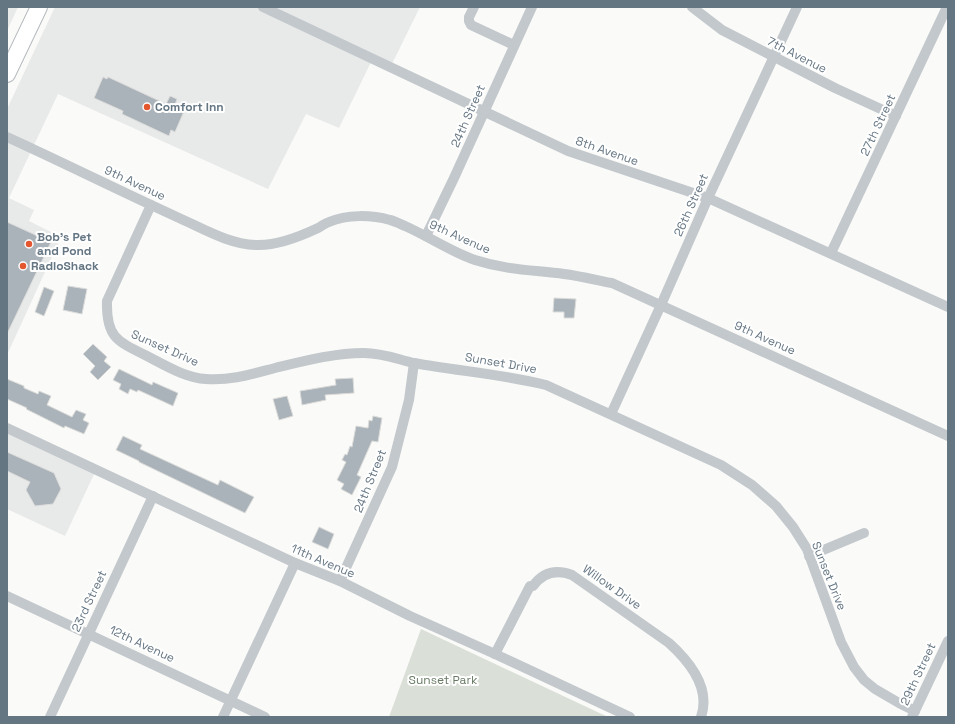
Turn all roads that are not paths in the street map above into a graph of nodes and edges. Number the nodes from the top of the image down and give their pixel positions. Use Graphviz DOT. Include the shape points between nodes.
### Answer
graph roads {
  1 [pos="38,7"];
  2 [pos="263,7"];
  3 [pos="474,7"];
  4 [pos="532,7"];
  5 [pos="692,7"];
  6 [pos="797,7"];
  7 [pos="947,7"];
  8 [pos="514,45"];
  9 [pos="774,58"];
  10 [pos="7,74"];
  11 [pos="484,112"];
  12 [pos="896,116"];
  13 [pos="7,137"];
  14 [pos="708,198"];
  15 [pos="152,206"];
  16 [pos="426,236"];
  17 [pos="831,254"];
  18 [pos="661,305"];
  19 [pos="948,307"];
  20 [pos="414,363"];
  21 [pos="611,414"];
  22 [pos="7,428"];
  23 [pos="948,436"];
  24 [pos="153,496"];
  25 [pos="864,533"];
  26 [pos="810,556"];
  27 [pos="295,563"];
  28 [pos="340,581"];
  29 [pos="7,596"];
  30 [pos="88,633"];
  31 [pos="948,641"];
  32 [pos="495,654"];
  33 [pos="230,701"];
  34 [pos="914,714"];
  35 [pos="50,717"];
  36 [pos="223,717"];
  37 [pos="264,717"];
  38 [pos="630,717"];
  39 [pos="701,717"];
  1 -- 10 [label="main road"];
  2 -- 11 [label="street, 8th Avenue"];
  3 -- 8 [label="street" via="469,17 471,25"];
  4 -- 8 [label="street, 24th Street"];
  5 -- 9 [label="street, 7th Avenue" via="722,30"];
  6 -- 9 [label="street, 26th Street"];
  7 -- 12 [label="street, 27th Street"];
  8 -- 11 [label="street, 24th Street"];
  9 -- 12 [label="street, 7th Avenue"];
  9 -- 14 [label="street, 26th Street"];
  11 -- 14 [label="street, 8th Avenue" via="568,151"];
  11 -- 16 [label="street, 24th Street"];
  12 -- 17 [label="street, 27th Street"];
  13 -- 15 [label="street, 9th Avenue"];
  14 -- 17 [label="street, 8th Avenue"];
  14 -- 18 [label="street, 26th Street"];
  15 -- 16 [label="street, 9th Avenue" via="222,237 251,245 274,244 289,240 329,222 358,216 390,220"];
  15 -- 20 [label="street, Sunset Drive" via="107,301 106,316 110,327 114,336 125,346 188,375 205,379 238,377 326,357 362,353 379,354"];
  16 -- 18 [label="street, 9th Avenue" via="473,260 513,269 563,274 612,283"];
  17 -- 19 [label="street, 8th Avenue"];
  18 -- 21 [label="street, 26th Street"];
  18 -- 23 [label="street, 9th Avenue"];
  20 -- 21 [label="street, Sunset Drive" via="521,378 546,385"];
  20 -- 28 [label="street, 24th Street" via="409,400 392,467"];
  21 -- 26 [label="street, Sunset Drive" via="722,465 752,485 776,506 793,527"];
  22 -- 24 [label="street, 11th Avenue"];
  24 -- 27 [label="street, 11th Avenue"];
  24 -- 30 [label="street, 23rd Street"];
  25 -- 26 [label="street"];
  26 -- 34 [label="street, Sunset Drive" via="841,642 854,667 875,689"];
  27 -- 28 [label="street, 11th Avenue"];
  27 -- 33 [label="street"];
  28 -- 32 [label="street, 11th Avenue"];
  29 -- 30 [label="street, 12th Avenue"];
  30 -- 33 [label="street, 12th Avenue"];
  30 -- 35 [label="street, 23rd Street"];
  31 -- 34 [label="street, 29th Street"];
  32 -- 38 [label="street, 11th Avenue"];
  32 -- 39 [label="street, Willow Drive" via="530,586 550,572 565,572 678,651 689,664 702,690"];
  33 -- 36 [label="street"];
  33 -- 37 [label="street, 12th Avenue"];
}
